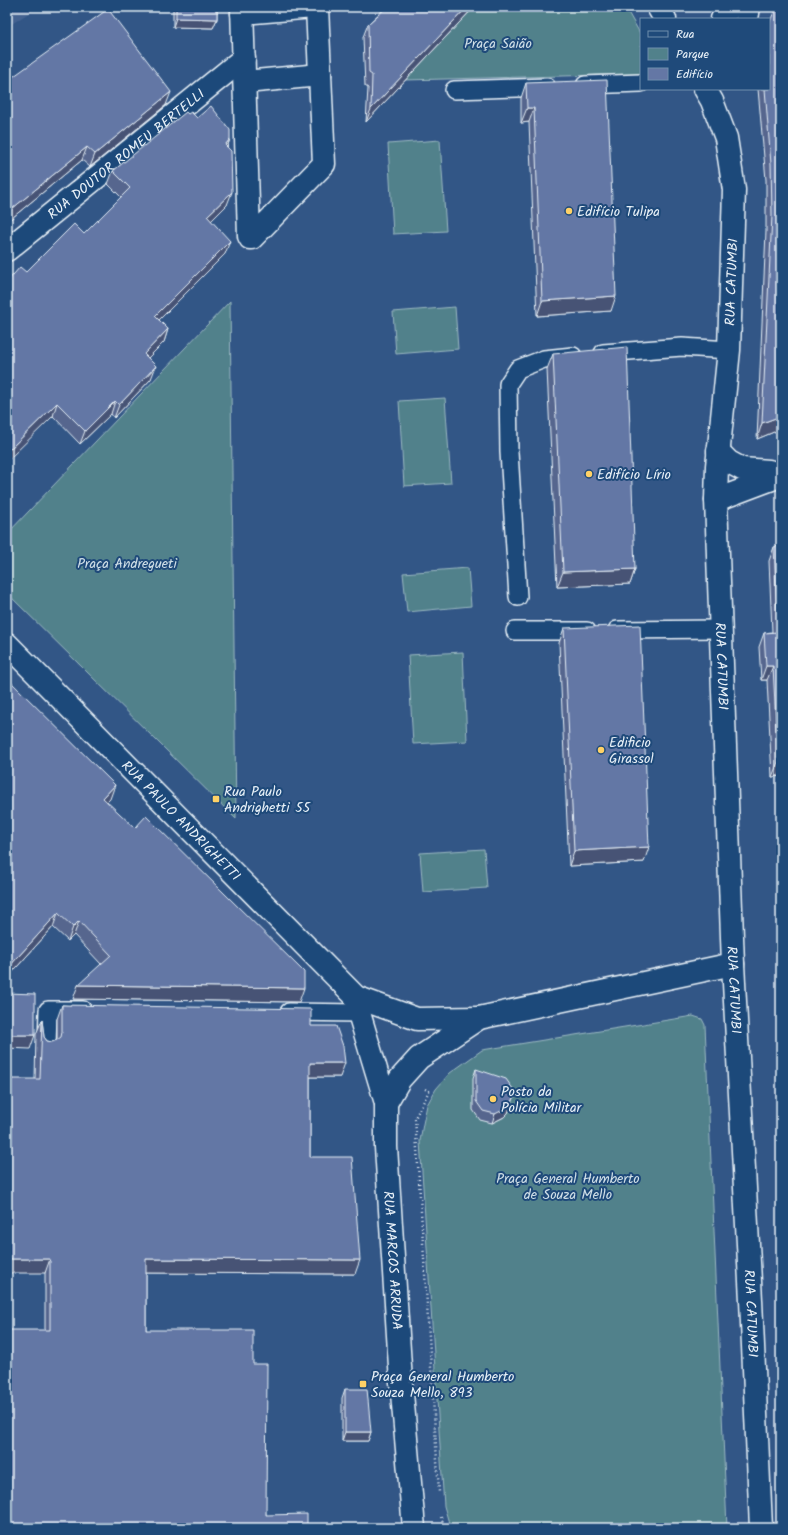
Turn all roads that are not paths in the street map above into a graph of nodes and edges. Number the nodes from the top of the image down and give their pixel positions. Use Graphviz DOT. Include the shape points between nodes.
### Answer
graph roads {
  1 [pos="316,7"];
  2 [pos="658,7"];
  3 [pos="730,7"];
  4 [pos="749,7"];
  5 [pos="242,10"];
  6 [pos="664,18"];
  7 [pos="723,18"];
  8 [pos="746,18"];
  9 [pos="244,58"];
  10 [pos="320,75"];
  11 [pos="245,82"];
  12 [pos="640,83"];
  13 [pos="454,90"];
  14 [pos="706,90"];
  15 [pos="725,90"];
  16 [pos="716,114"];
  17 [pos="7,250"];
  18 [pos="729,350"];
  19 [pos="718,451"];
  20 [pos="781,475"];
  21 [pos="716,500"];
  22 [pos="518,597"];
  23 [pos="721,629"];
  24 [pos="515,631"];
  25 [pos="7,644"];
  26 [pos="733,964"];
  27 [pos="358,1005"];
  28 [pos="98,1010"];
  29 [pos="274,1012"];
  30 [pos="479,1018"];
  31 [pos="47,1046"];
  32 [pos="386,1103"];
  33 [pos="414,1528"];
  34 [pos="761,1528"];
  1 -- 5 [label="main road"];
  1 -- 10 [label="main road"];
  2 -- 6 [label="main road"];
  3 -- 7 [label="main road"];
  4 -- 8 [label="main road"];
  5 -- 9 [label="main road"];
  9 -- 11 [label="main road"];
  9 -- 17 [label="main road, RUA DOUTOR ROMEU BERTELLI"];
  10 -- 11 [label="main road"];
  10 -- 11 [label="main road" via="323,166 251,238 248,236"];
  12 -- 13 [label="lane"];
  14 -- 16 [label="main road, RUA CATUMBI"];
  15 -- 16 [label="main road"];
  16 -- 18 [label="main road, RUA CATUMBI" via="726,138 734,190"];
  18 -- 19 [label="main road, RUA CATUMBI"];
  18 -- 22 [label="lane" via="682,347 544,358 518,369 508,384 509,452"];
  19 -- 20 [label="main road" via="742,470 769,471"];
  19 -- 21 [label="main road, RUA CATUMBI"];
  20 -- 21 [label="main road"];
  21 -- 23 [label="main road, RUA CATUMBI"];
  23 -- 24 [label="lane"];
  23 -- 26 [label="main road, RUA CATUMBI"];
  25 -- 27 [label="main road, RUA PAULO ANDRIGHETTI"];
  26 -- 30 [label="main road"];
  26 -- 34 [label="main road, RUA CATUMBI"];
  27 -- 29 [label="lane"];
  27 -- 30 [label="main road" via="417,1020"];
  27 -- 32 [label="main road, RUA MARCOS ARRUDA"];
  28 -- 31 [label="lane" via="48,1010"];
  30 -- 32 [label="main road" via="419,1058 400,1079"];
  32 -- 33 [label="main road, RUA MARCOS ARRUDA" via="386,1147 401,1382"];
}
